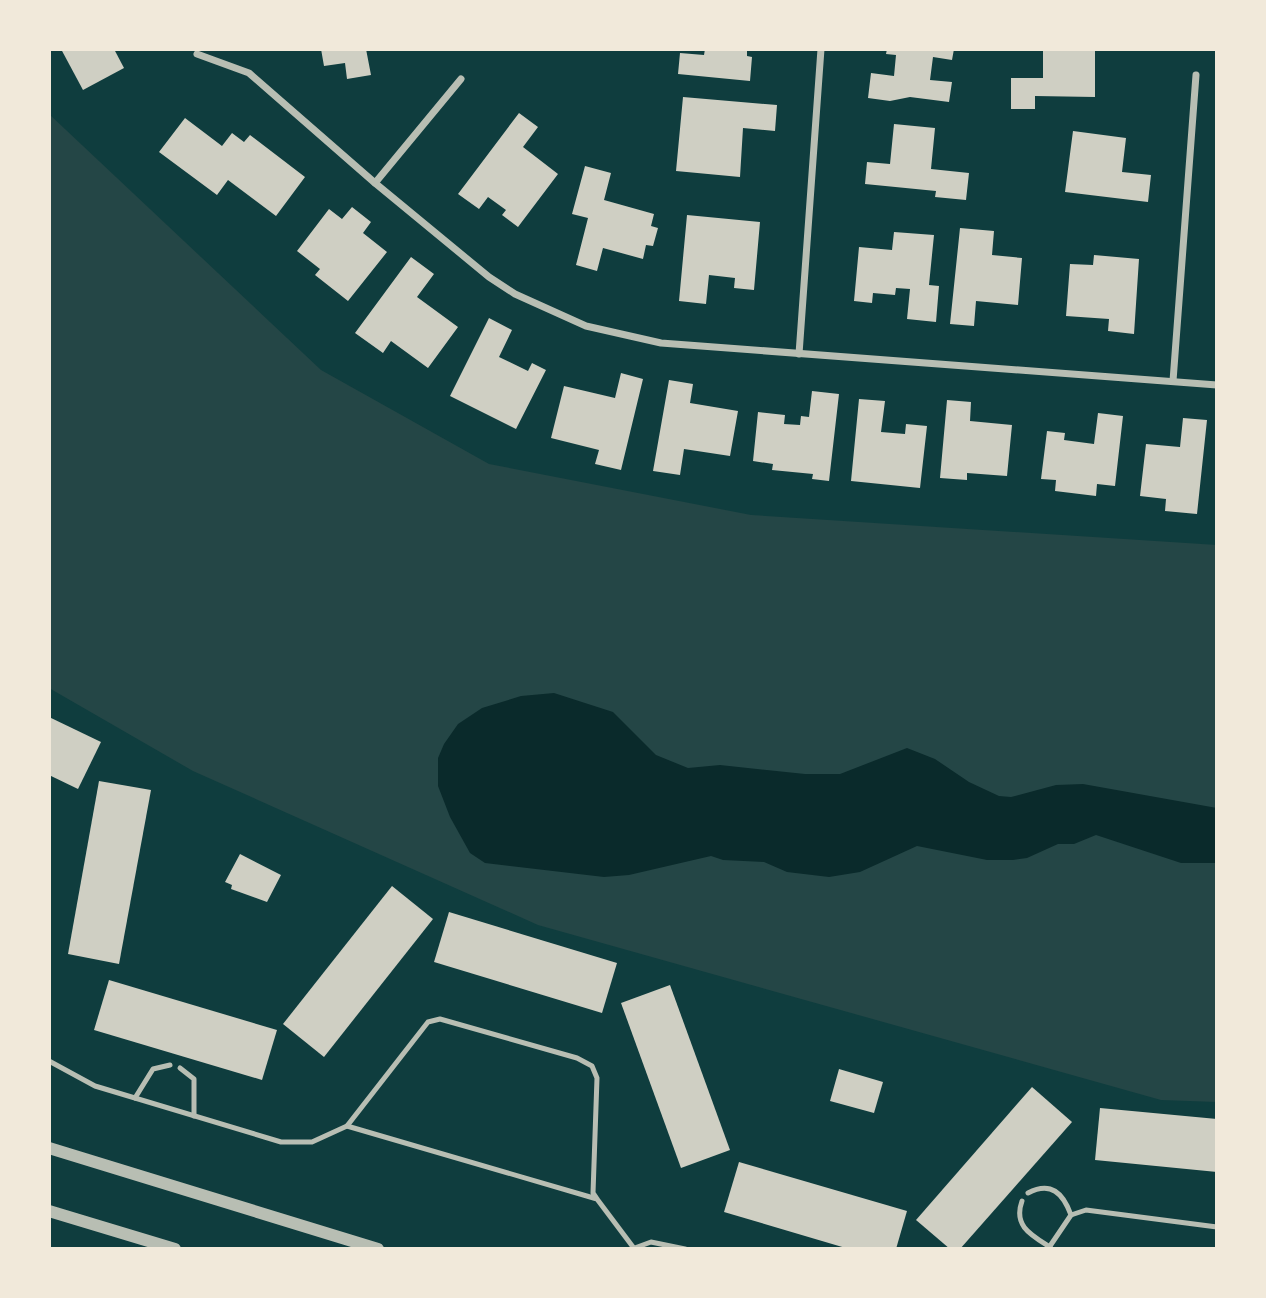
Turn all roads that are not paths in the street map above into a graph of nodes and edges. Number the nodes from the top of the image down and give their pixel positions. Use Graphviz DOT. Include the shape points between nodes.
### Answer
graph roads {
  1 [pos="821,49"];
  2 [pos="197,54"];
  3 [pos="1196,75"];
  4 [pos="461,79"];
  5 [pos="375,183"];
  6 [pos="799,354"];
  7 [pos="1173,382"];
  8 [pos="1217,385"];
  9 [pos="49,1061"];
  10 [pos="170,1066"];
  11 [pos="180,1068"];
  12 [pos="135,1098"];
  13 [pos="194,1116"];
  14 [pos="347,1126"];
  15 [pos="49,1148"];
  16 [pos="1028,1193"];
  17 [pos="597,1199"];
  18 [pos="1022,1200"];
  19 [pos="49,1210"];
  20 [pos="1070,1214"];
  21 [pos="1217,1227"];
  22 [pos="632,1248"];
  23 [pos="1049,1248"];
  24 [pos="175,1249"];
  25 [pos="378,1249"];
  26 [pos="685,1249"];
  1 -- 6 [label="street"];
  2 -- 5 [label="street" via="249,73"];
  3 -- 7 [label="street"];
  4 -- 5 [label="street"];
  5 -- 6 [label="street" via="489,277 556,315 651,341"];
  6 -- 7 [label="street"];
  7 -- 8 [label="street"];
  9 -- 12 [label="lane" via="95,1086"];
  10 -- 12 [label="lane" via="153,1069"];
  11 -- 13 [label="lane" via="194,1079"];
  12 -- 13 [label="lane"];
  13 -- 14 [label="lane" via="281,1142 312,1142"];
  14 -- 17 [label="lane"];
  14 -- 17 [label="lane" via="428,1022 440,1019 565,1054 592,1066 597,1078 593,1194"];
  15 -- 25 [label="street"];
  16 -- 20 [label="lane" via="1038,1188 1057,1191 1065,1198"];
  17 -- 22 [label="lane"];
  18 -- 23 [label="lane" via="1020,1221 1026,1232"];
  19 -- 24 [label="street"];
  20 -- 21 [label="lane" via="1086,1210"];
  20 -- 23 [label="lane"];
  22 -- 26 [label="lane" via="651,1242"];
}
